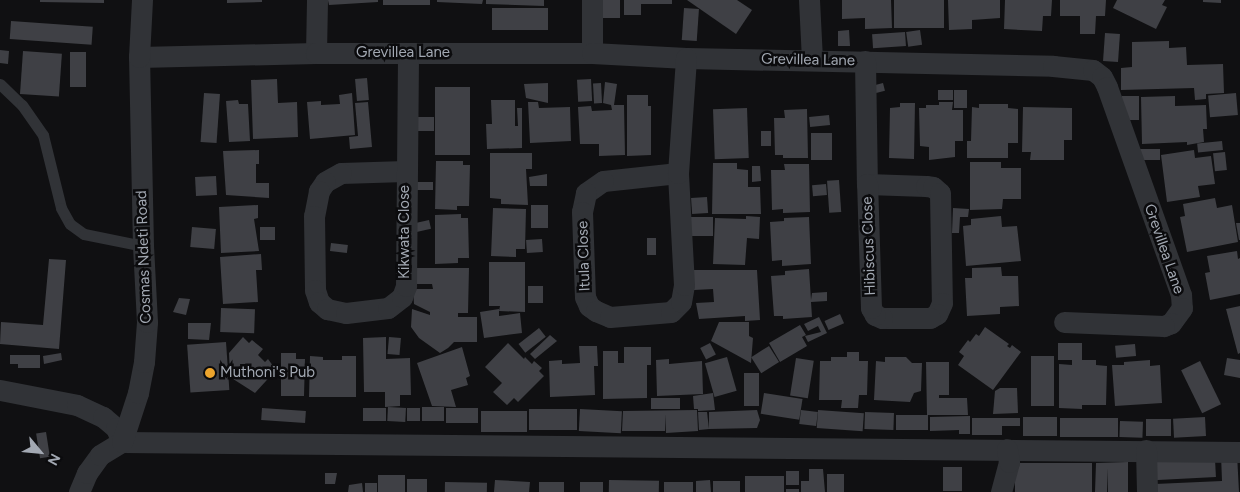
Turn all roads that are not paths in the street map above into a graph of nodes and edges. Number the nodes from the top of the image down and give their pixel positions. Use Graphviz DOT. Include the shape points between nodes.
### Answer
graph roads {
  1 [pos="142,0"];
  2 [pos="317,0"];
  3 [pos="592,0"];
  4 [pos="809,0"];
  5 [pos="592,52"];
  6 [pos="316,53"];
  7 [pos="408,54"];
  8 [pos="139,57"];
  9 [pos="686,58"];
  10 [pos="812,60"];
  11 [pos="865,61"];
  12 [pos="0,84"];
  13 [pos="405,171"];
  14 [pos="678,173"];
  15 [pos="867,184"];
  16 [pos="143,246"];
  17 [pos="1064,322"];
  18 [pos="0,390"];
  19 [pos="122,442"];
  20 [pos="1007,449"];
  21 [pos="1146,450"];
  22 [pos="1240,452"];
  23 [pos="79,492"];
  24 [pos="1002,492"];
  25 [pos="1147,492"];
  1 -- 8 [label="street, Cosmas Ndeti Road"];
  2 -- 6 [label="street"];
  3 -- 5 [label="street"];
  4 -- 10 [label="street"];
  5 -- 7 [label="street, Grevillea Lane"];
  5 -- 9 [label="street, Grevillea Lane"];
  6 -- 7 [label="street, Grevillea Lane"];
  6 -- 8 [label="street, Grevillea Lane"];
  7 -- 13 [label="street"];
  8 -- 16 [label="street, Cosmas Ndeti Road"];
  9 -- 10 [label="street, Grevillea Lane"];
  9 -- 14 [label="street, Itula Close"];
  10 -- 11 [label="street, Grevillea Lane"];
  11 -- 15 [label="street"];
  11 -- 17 [label="street, Grevillea Lane" via="1083,68 1102,77 1176,280 1182,308 1171,323 1164,326"];
  12 -- 16 [label="lane" via="22,105 43,135 61,208 70,224 84,234"];
  13 -- 13 [label="street, Kikwata Close" via="341,173 325,182 319,192 314,216 315,290 319,302 327,309 346,313 388,308 402,297 406,286"];
  14 -- 14 [label="street, Itula Close" via="603,181 586,193 582,212 585,297 596,311 610,317 671,312 681,302 684,285"];
  15 -- 15 [label="street, Hibiscus Close" via="871,308 882,318 930,318 937,314 942,303 940,193 926,186"];
  16 -- 19 [label="street, Cosmas Ndeti Road" via="148,322 144,362"];
  18 -- 19 [label="street" via="76,405 102,416 116,428"];
  19 -- 20 [label="street"];
  19 -- 23 [label="street" via="100,455"];
  20 -- 21 [label="street"];
  20 -- 24 [label="street" via="1009,462"];
  21 -- 22 [label="street"];
  21 -- 25 [label="street"];
}
